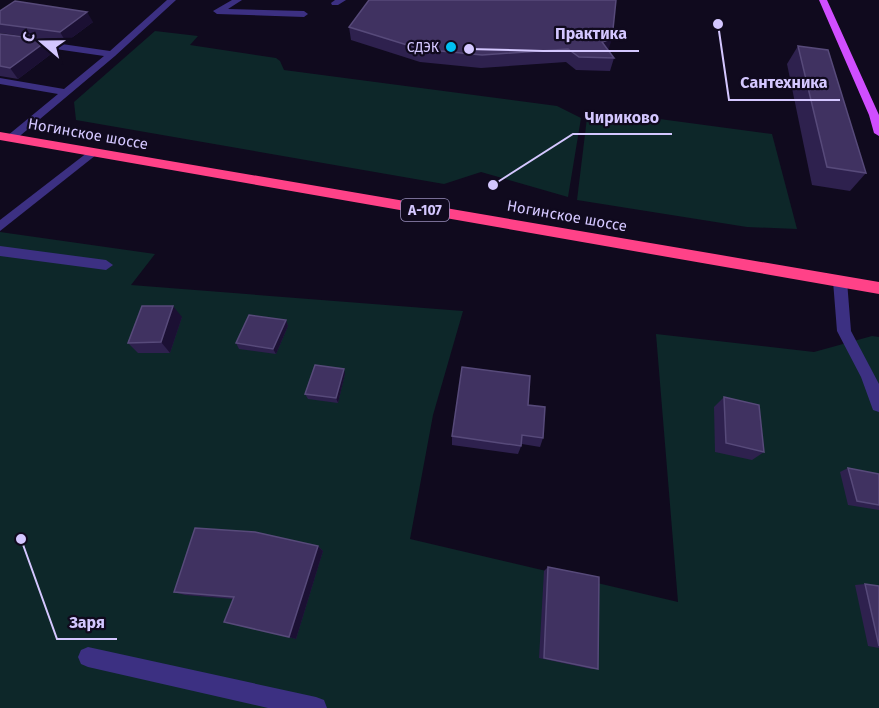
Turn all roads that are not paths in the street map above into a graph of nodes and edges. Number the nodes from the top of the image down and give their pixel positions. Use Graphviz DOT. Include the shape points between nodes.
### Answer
graph roads {
  1 [pos="172,0"];
  2 [pos="238,0"];
  3 [pos="823,0"];
  4 [pos="304,14"];
  5 [pos="0,38"];
  6 [pos="112,54"];
  7 [pos="0,81"];
  8 [pos="66,92"];
  9 [pos="876,115"];
  10 [pos="879,133"];
  11 [pos="5,137"];
  12 [pos="92,153"];
  13 [pos="0,227"];
  14 [pos="0,251"];
  15 [pos="106,265"];
  16 [pos="840,281"];
  17 [pos="879,288"];
  18 [pos="879,405"];
  19 [pos="88,657"];
  20 [pos="316,708"];
  1 -- 6 [label="lane"];
  2 -- 4 [label="lane" via="217,11"];
  3 -- 9 [label="main road"];
  5 -- 6 [label="lane"];
  6 -- 8 [label="lane"];
  7 -- 8 [label="lane"];
  8 -- 11 [label="lane"];
  9 -- 10 [label="main road"];
  11 -- 12 [label="highway, Ногинское шоссе / А-107"];
  12 -- 13 [label="lane"];
  12 -- 16 [label="highway, Ногинское шоссе / А-107"];
  14 -- 15 [label="lane"];
  16 -- 17 [label="highway, Ногинское шоссе / А-107"];
  16 -- 18 [label="lane" via="844,331"];
  19 -- 20 [label="lane"];
}
